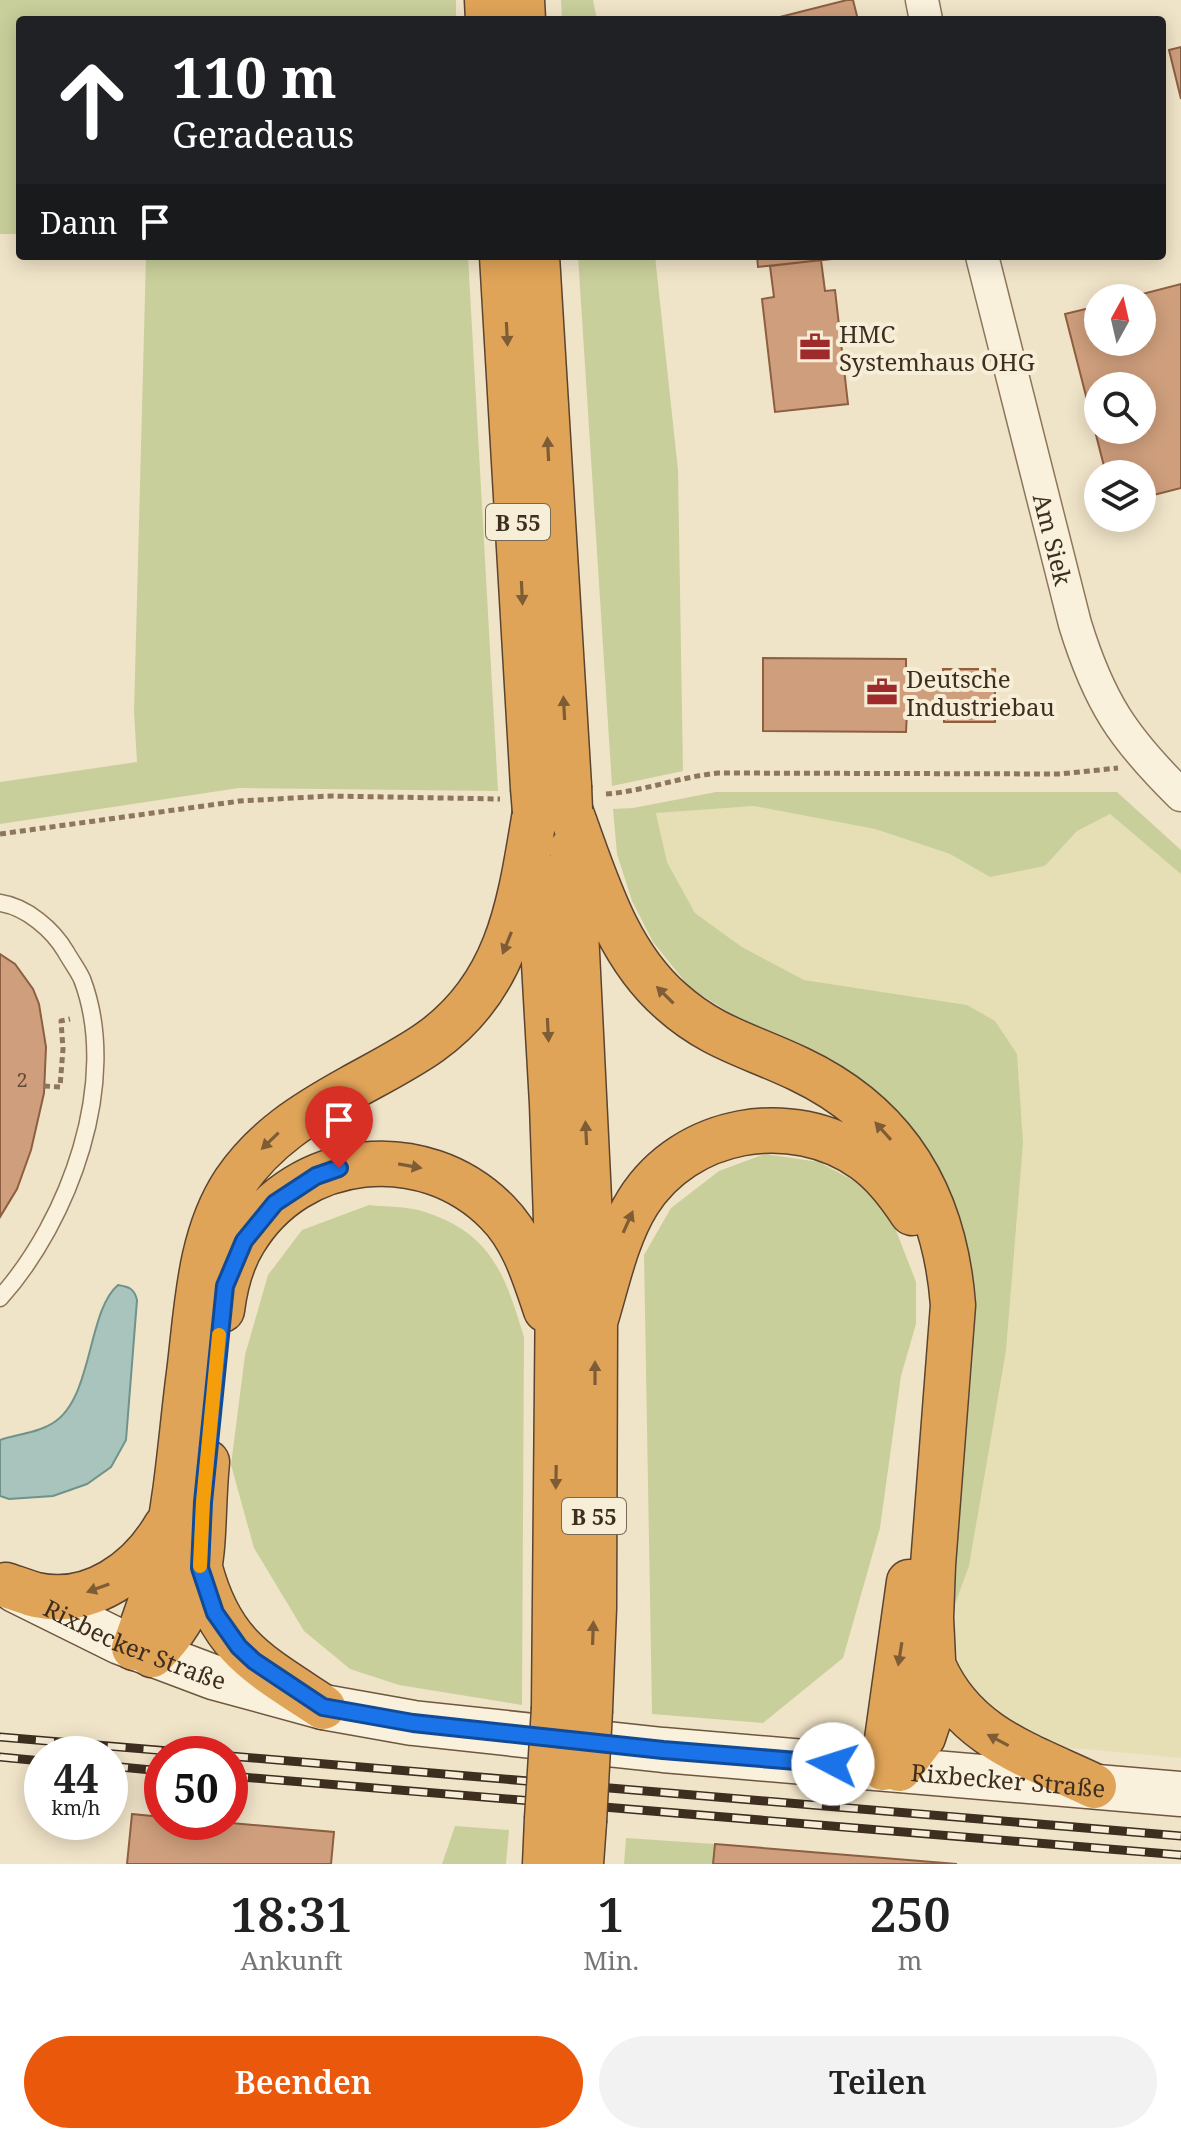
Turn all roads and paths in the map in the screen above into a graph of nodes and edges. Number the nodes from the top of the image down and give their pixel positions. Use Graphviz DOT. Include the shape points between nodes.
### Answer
graph roads {
  1 [pos="502,260"];
  2 [pos="537,260"];
  3 [pos="983,260"];
  4 [pos="1181,795"];
  5 [pos="552,799"];
  6 [pos="0,903"];
  7 [pos="61,1021"];
  8 [pos="44,1086"];
  9 [pos="0,1298"];
  10 [pos="576,1332"];
  11 [pos="172,1516"];
  12 [pos="200,1568"];
  13 [pos="3,1583"];
  14 [pos="143,1651"];
  15 [pos="934,1667"];
  16 [pos="323,1707"];
  17 [pos="891,1769"];
  18 [pos="1094,1786"];
  19 [pos="1181,1794"];
  20 [pos="571,1835"];
  21 [pos="545,1864"];
  1 -- 5 [label="highway, B 55, one-way"];
  5 -- 2 [label="highway, B 55, one-way"];
  3 -- 4 [label="street, Am Siek" via="1088,667 1107,708 1145,759"];
  5 -- 10 [label="highway, B 55"];
  5 -- 11 [label="highway, one-way" via="509,940 469,1005 431,1041 285,1127 248,1164 221,1208 205,1256"];
  15 -- 5 [label="highway, one-way" via="933,1565 953,1305 944,1239 933,1207 899,1149 853,1102 797,1068 724,1039 669,1000 619,933"];
  6 -- 9 [label="lane" via="14,905 56,935 81,978 95,1060 90,1121 60,1204 38,1246"];
  7 -- 8 [label="path" via="63,1088"];
  12 -- 10 [label="highway, one-way" via="225,1286 258,1220 294,1188 363,1163 413,1166 460,1183 481,1197 515,1234"];
  10 -- 17 [label="highway, one-way" via="639,1201 695,1149 769,1130 820,1137 873,1166 898,1193 928,1258 931,1335"];
  10 -- 20 [label="highway, B 55, bridge" via="594,1608 572,1709"];
  11 -- 13 [label="highway, one-way" via="142,1560 120,1579 94,1591 37,1595"];
  11 -- 14 [label="highway"];
  12 -- 14 [label="highway" via="184,1616"];
  12 -- 16 [label="highway" via="215,1613 239,1647"];
  13 -- 14 [label="main road, Rixbecker Straße"];
  14 -- 16 [label="main road, Rixbecker Straße"];
  15 -- 17 [label="highway" via="931,1718 912,1754"];
  18 -- 15 [label="highway, one-way" via="991,1737 960,1710"];
  16 -- 17 [label="main road, Rixbecker Straße" via="413,1723"];
  17 -- 18 [label="main road, Rixbecker Straße"];
  18 -- 19 [label="main road, Rixbecker Straße"];
  20 -- 21 [label="highway, B 55"];
}
